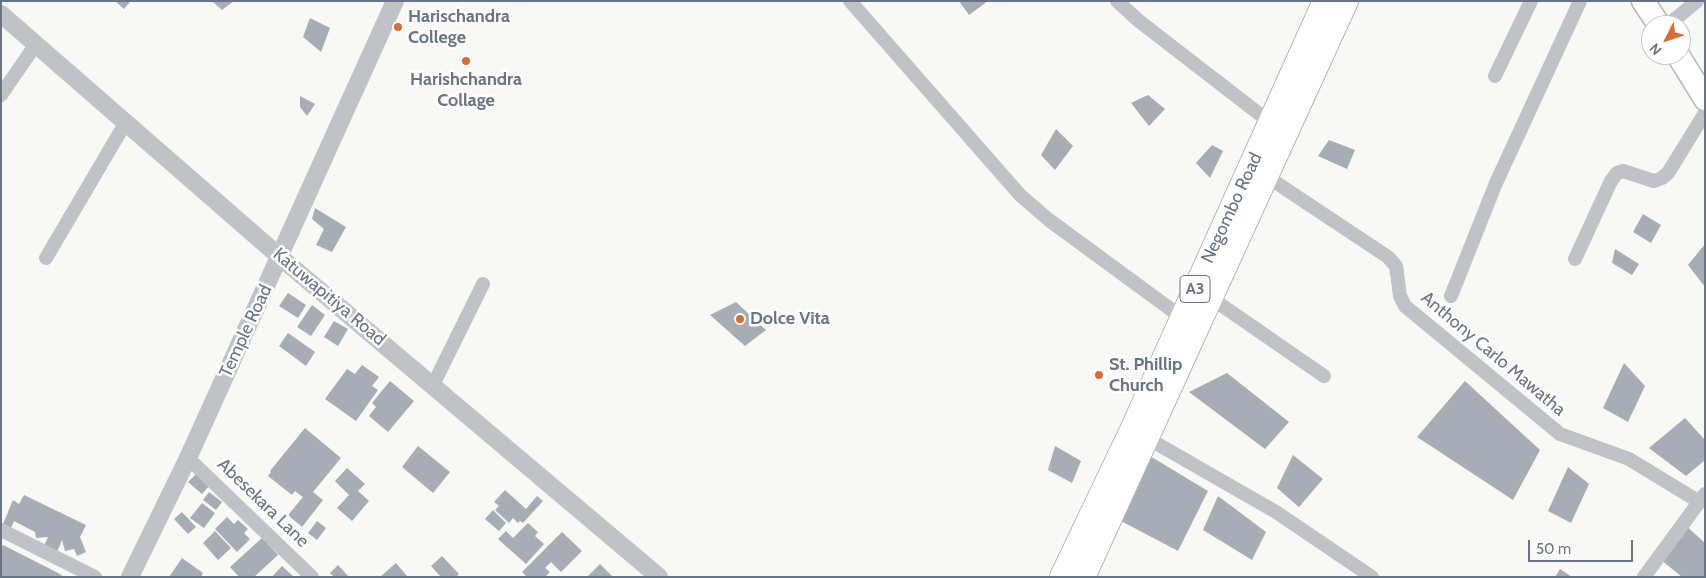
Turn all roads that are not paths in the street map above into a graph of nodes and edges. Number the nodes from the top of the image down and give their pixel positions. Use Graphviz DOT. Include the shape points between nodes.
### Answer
graph roads {
  1 [pos="395,1"];
  2 [pos="850,1"];
  3 [pos="1117,1"];
  4 [pos="1325,1"];
  5 [pos="1346,1"];
  6 [pos="1531,1"];
  7 [pos="1580,1"];
  8 [pos="1643,1"];
  9 [pos="1697,1"];
  10 [pos="1,14"];
  11 [pos="1652,15"];
  12 [pos="1680,15"];
  13 [pos="36,44"];
  14 [pos="1684,65"];
  15 [pos="1495,76"];
  16 [pos="1,95"];
  17 [pos="1705,99"];
  18 [pos="1705,113"];
  19 [pos="126,122"];
  20 [pos="1271,123"];
  21 [pos="1266,176"];
  22 [pos="280,257"];
  23 [pos="46,258"];
  24 [pos="1575,259"];
  25 [pos="483,284"];
  26 [pos="1451,296"];
  27 [pos="1211,298"];
  28 [pos="1190,323"];
  29 [pos="1324,376"];
  30 [pos="432,385"];
  31 [pos="1148,438"];
  32 [pos="188,458"];
  33 [pos="1702,497"];
  34 [pos="1,530"];
  35 [pos="134,575"];
  36 [pos="95,577"];
  37 [pos="312,577"];
  38 [pos="659,577"];
  39 [pos="1062,577"];
  40 [pos="1084,577"];
  41 [pos="1372,577"];
  42 [pos="1644,577"];
  1 -- 22 [label="street, Temple Road"];
  2 -- 28 [label="street" via="1020,195 1049,220"];
  3 -- 20 [label="street"];
  4 -- 20 [label="highway, Negombo Road / A3"];
  5 -- 21 [label="highway, Negombo Road / A3"];
  6 -- 15 [label="street"];
  7 -- 26 [label="street" via="1496,182"];
  8 -- 11 [label="main road"];
  9 -- 12 [label="street"];
  10 -- 13 [label="street, Katuwapitiya Road"];
  13 -- 16 [label="street"];
  13 -- 19 [label="street, Katuwapitiya Road"];
  14 -- 17 [label="main road"];
  18 -- 24 [label="street" via="1662,178 1654,181 1622,171 1617,173"];
  19 -- 22 [label="street, Katuwapitiya Road"];
  19 -- 23 [label="street"];
  20 -- 28 [label="highway, Negombo Road / A3"];
  21 -- 27 [label="highway, Negombo Road / A3"];
  21 -- 33 [label="street, Anthony Carlo Mawatha" via="1388,257 1396,266 1400,296 1405,306 1560,434 1629,459"];
  22 -- 30 [label="street, Katuwapitiya Road"];
  22 -- 32 [label="street, Temple Road"];
  25 -- 30 [label="street"];
  27 -- 28 [label="highway, Negombo Road / A3"];
  27 -- 29 [label="street"];
  28 -- 31 [label="highway, Negombo Road / A3"];
  28 -- 39 [label="highway, Negombo Road / A3" via="1132,430"];
  30 -- 38 [label="street, Katuwapitiya Road"];
  31 -- 40 [label="highway, Negombo Road / A3"];
  31 -- 41 [label="street" via="1276,512"];
  32 -- 35 [label="street, Temple Road"];
  32 -- 37 [label="street, Abesekara Lane"];
  33 -- 42 [label="street"];
  34 -- 36 [label="street"];
}
